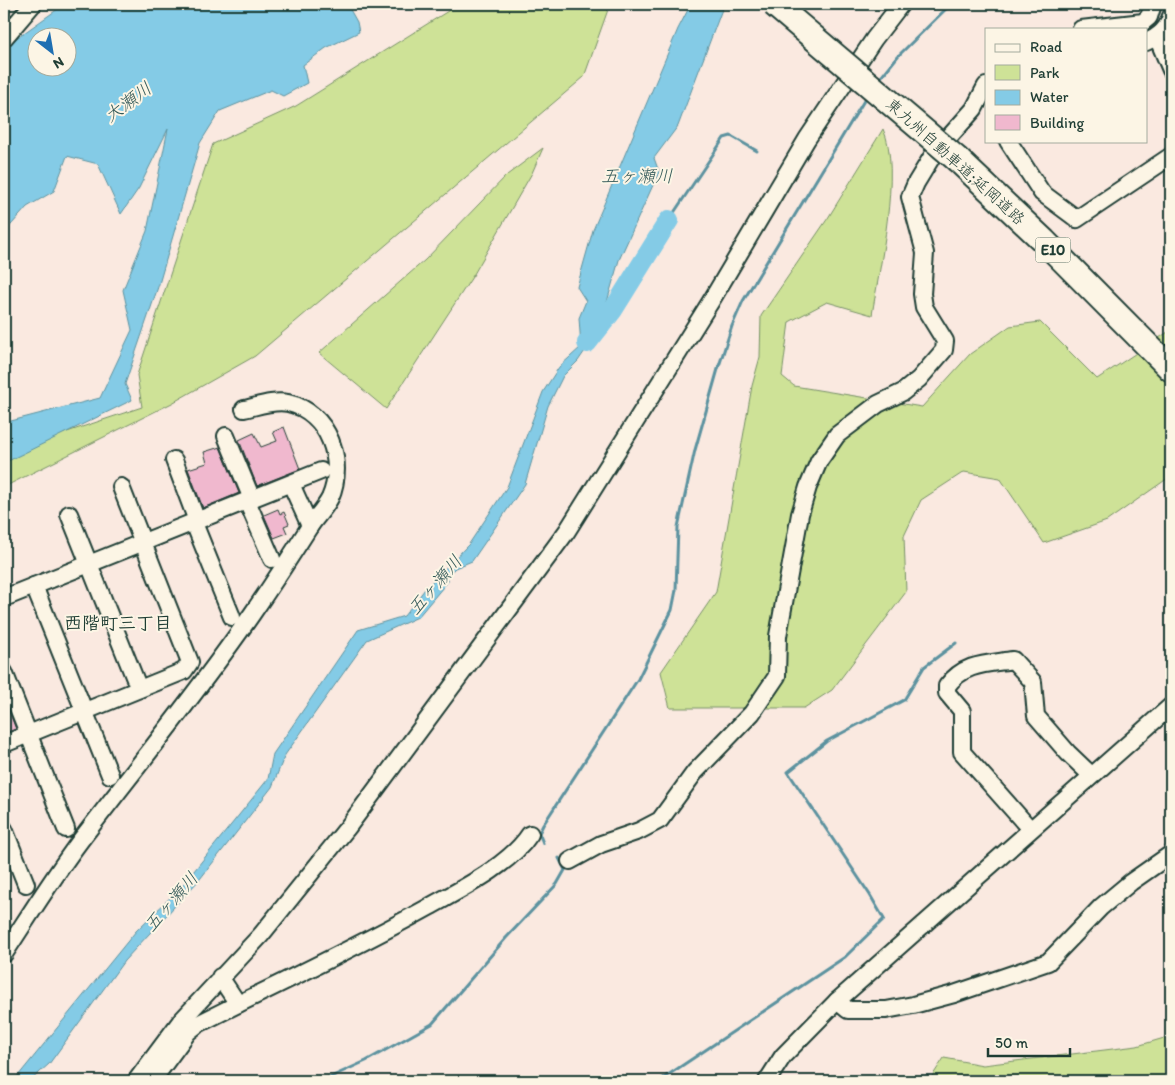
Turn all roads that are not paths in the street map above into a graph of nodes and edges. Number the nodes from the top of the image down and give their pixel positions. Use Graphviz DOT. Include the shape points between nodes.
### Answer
graph roads {
  1 [pos="32,4"];
  2 [pos="774,4"];
  3 [pos="901,4"];
  4 [pos="1153,4"];
  5 [pos="1169,4"];
  6 [pos="1171,10"];
  7 [pos="1171,16"];
  8 [pos="4,23"];
  9 [pos="1090,28"];
  10 [pos="4,38"];
  11 [pos="1152,40"];
  12 [pos="1171,70"];
  13 [pos="985,90"];
  14 [pos="980,113"];
  15 [pos="1009,142"];
  16 [pos="1171,156"];
  17 [pos="1171,367"];
  18 [pos="244,409"];
  19 [pos="226,436"];
  20 [pos="174,460"];
  21 [pos="321,471"];
  22 [pos="291,484"];
  23 [pos="121,487"];
  24 [pos="250,500"];
  25 [pos="69,514"];
  26 [pos="196,522"];
  27 [pos="310,526"];
  28 [pos="143,543"];
  29 [pos="272,559"];
  30 [pos="89,565"];
  31 [pos="34,586"];
  32 [pos="4,598"];
  33 [pos="232,617"];
  34 [pos="4,672"];
  35 [pos="139,689"];
  36 [pos="1171,706"];
  37 [pos="84,712"];
  38 [pos="28,734"];
  39 [pos="4,744"];
  40 [pos="110,775"];
  41 [pos="1091,775"];
  42 [pos="4,828"];
  43 [pos="66,829"];
  44 [pos="1030,829"];
  45 [pos="530,834"];
  46 [pos="1171,854"];
  47 [pos="570,860"];
  48 [pos="26,884"];
  49 [pos="4,954"];
  50 [pos="220,977"];
  51 [pos="837,1001"];
  52 [pos="238,1004"];
  53 [pos="136,1081"];
  54 [pos="152,1081"];
  55 [pos="767,1081"];
  1 -- 8 [label="street"];
  1 -- 10 [label="street"];
  2 -- 17 [label="highway, 東九州自動車道;延岡道路 / E10, bridge" via="958,160"];
  3 -- 50 [label="street" via="807,139 711,302 566,531 348,827 262,935"];
  4 -- 9 [label="street" via="1149,17 1143,22"];
  5 -- 6 [label="street"];
  7 -- 11 [label="street" via="1170,22"];
  11 -- 12 [label="street"];
  13 -- 14 [label="street"];
  14 -- 47 [label="street" via="933,156 910,197 925,252 924,307 945,341 944,350 903,392 878,404 837,435 819,461 800,514 778,636 777,676 752,713 695,772 660,820"];
  15 -- 16 [label="street" via="1042,193 1077,220"];
  18 -- 27 [label="street" via="275,403 301,407 313,415 327,434 335,454 335,476 330,498"];
  19 -- 24 [label="street"];
  20 -- 26 [label="street"];
  21 -- 22 [label="street"];
  22 -- 24 [label="street"];
  22 -- 27 [label="street"];
  23 -- 28 [label="street"];
  24 -- 26 [label="street"];
  24 -- 29 [label="street"];
  25 -- 30 [label="street"];
  26 -- 28 [label="street"];
  26 -- 33 [label="street"];
  27 -- 49 [label="street" via="202,685 80,841"];
  28 -- 30 [label="street"];
  28 -- 35 [label="street" via="190,662 184,671"];
  30 -- 31 [label="street"];
  30 -- 35 [label="street"];
  31 -- 32 [label="street"];
  31 -- 37 [label="street"];
  34 -- 38 [label="street"];
  35 -- 37 [label="street"];
  36 -- 41 [label="street"];
  37 -- 38 [label="street"];
  37 -- 40 [label="street"];
  38 -- 39 [label="street"];
  38 -- 43 [label="street"];
  41 -- 44 [label="street"];
  41 -- 44 [label="street" via="1036,716 1033,682 1013,660 975,665 955,675 946,686 947,693 962,711 962,752"];
  42 -- 48 [label="street"];
  44 -- 51 [label="street"];
  45 -- 52 [label="street" via="507,858 469,885 376,936"];
  46 -- 51 [label="street" via="1101,906 1048,962 914,1005 886,1010 848,1010"];
  50 -- 52 [label="street"];
  50 -- 53 [label="street" via="180,1022"];
  51 -- 55 [label="street" via="783,1056"];
  52 -- 54 [label="street" via="188,1032"];
}
